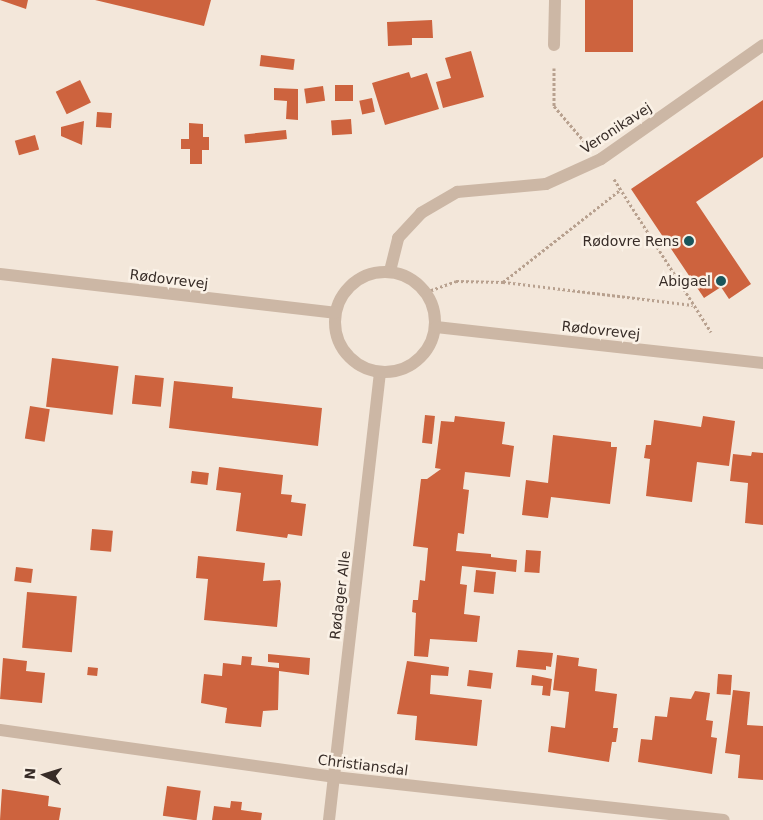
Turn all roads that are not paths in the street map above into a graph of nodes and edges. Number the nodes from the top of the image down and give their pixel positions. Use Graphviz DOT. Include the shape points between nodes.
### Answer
graph roads {
  1 [pos="555,0"];
  2 [pos="554,45"];
  3 [pos="763,45"];
  4 [pos="390,271"];
  5 [pos="0,274"];
  6 [pos="335,313"];
  7 [pos="436,326"];
  8 [pos="763,363"];
  9 [pos="380,372"];
  10 [pos="0,730"];
  11 [pos="334,777"];
  12 [pos="329,820"];
  13 [pos="724,820"];
  1 -- 2 [label="street"];
  3 -- 4 [label="street, Veronikavej" via="601,159 546,184 457,192 421,213 398,238"];
  4 -- 6 [label="street" via="372,272 356,280 344,292"];
  4 -- 7 [label="street" via="414,279 426,292 434,307"];
  5 -- 6 [label="street, Rødovrevej"];
  6 -- 9 [label="street" via="337,339 346,354 360,366"];
  7 -- 8 [label="street, Rødovrevej"];
  7 -- 9 [label="street" via="429,348 417,362 402,370"];
  9 -- 11 [label="street, Rødager Alle"];
  10 -- 11 [label="street, Christiansdal"];
  11 -- 12 [label="street, Rødager Alle"];
  11 -- 13 [label="street, Christiansdal"];
}
